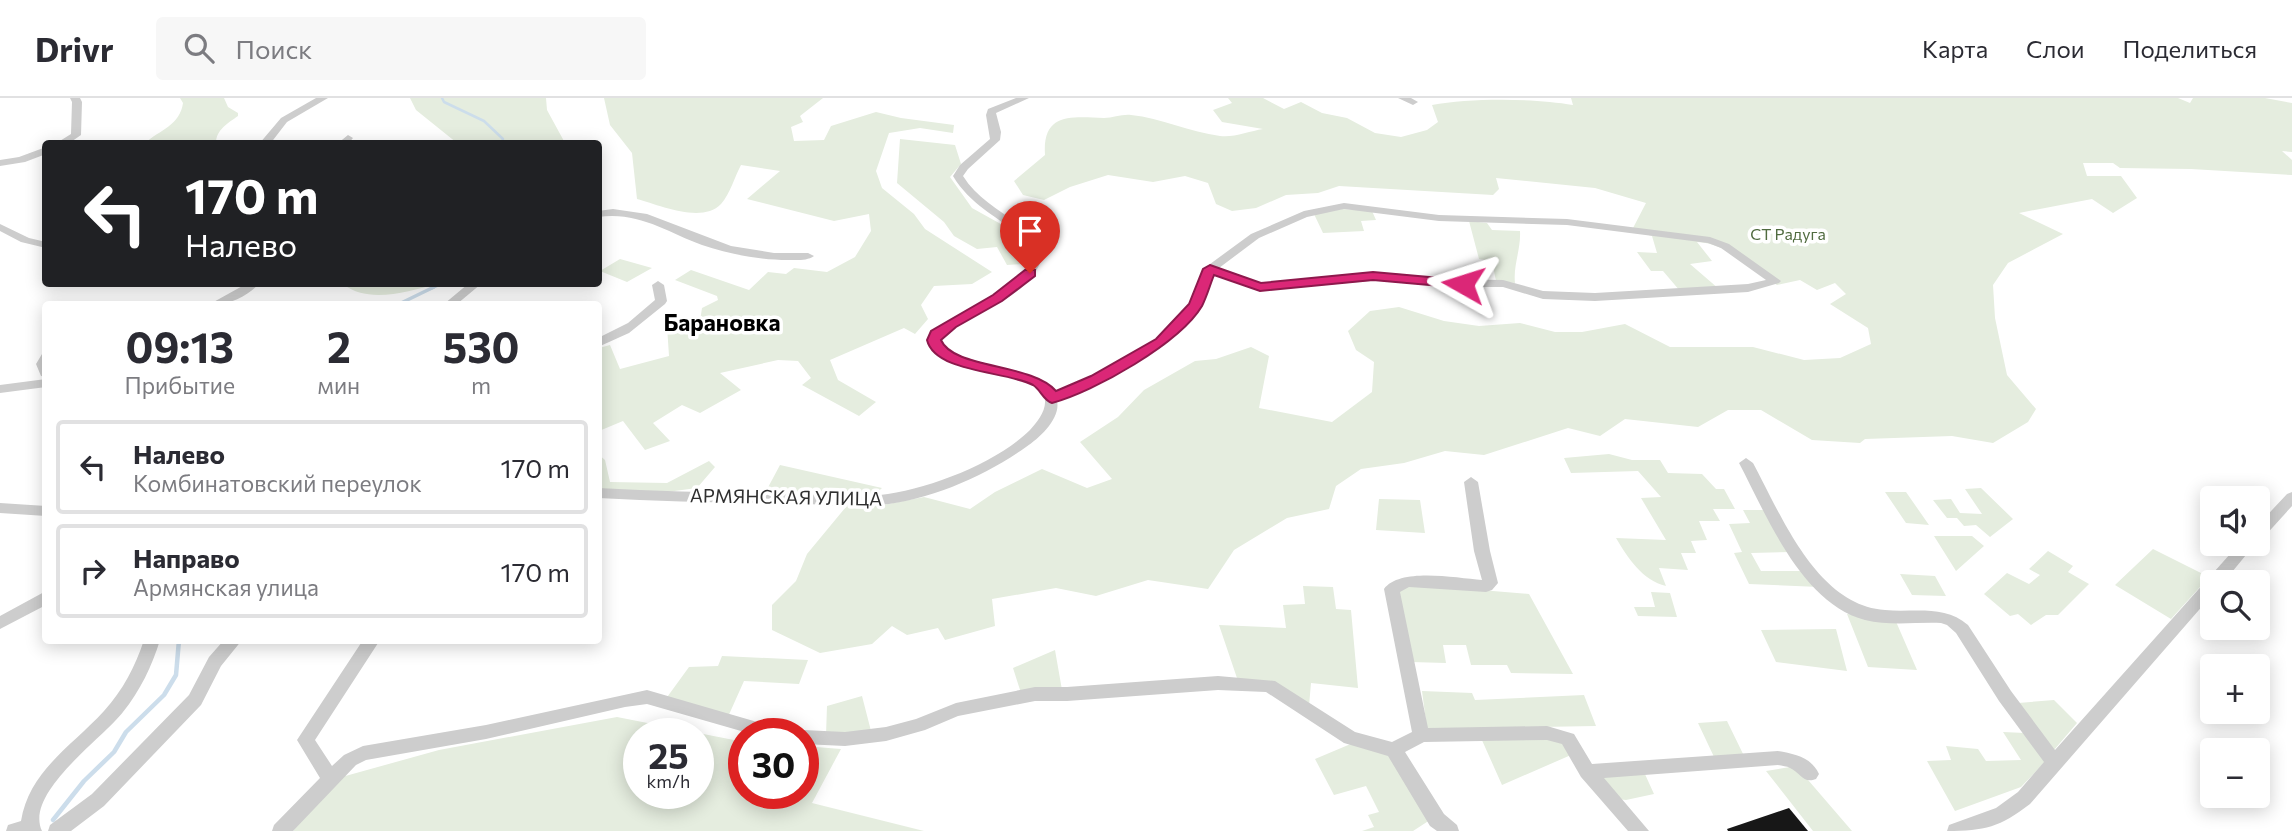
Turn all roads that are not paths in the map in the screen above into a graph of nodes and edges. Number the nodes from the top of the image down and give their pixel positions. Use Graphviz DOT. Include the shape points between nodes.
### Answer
graph roads {
  1 [pos="75,98"];
  2 [pos="323,98"];
  3 [pos="1024,98"];
  4 [pos="67,140"];
  5 [pos="267,140"];
  6 [pos="42,152"];
  7 [pos="0,163"];
  8 [pos="602,213"];
  9 [pos="0,227"];
  10 [pos="42,244"];
  11 [pos="808,256"];
  12 [pos="1210,269"];
  13 [pos="658,285"];
  14 [pos="249,287"];
  15 [pos="471,287"];
  16 [pos="223,301"];
  17 [pos="454,301"];
  18 [pos="602,342"];
  19 [pos="42,384"];
  20 [pos="0,390"];
  21 [pos="1052,398"];
  22 [pos="1746,463"];
  23 [pos="1471,482"];
  24 [pos="602,494"];
  25 [pos="2292,497"];
  26 [pos="0,508"];
  27 [pos="42,511"];
  28 [pos="2270,521"];
  29 [pos="2238,556"];
  30 [pos="2225,570"];
  31 [pos="42,599"];
  32 [pos="2200,599"];
  33 [pos="0,623"];
  34 [pos="150,644"];
  35 [pos="231,644"];
  36 [pos="369,644"];
  37 [pos="728,721"];
  38 [pos="1421,734"];
  39 [pos="819,738"];
  40 [pos="1394,750"];
  41 [pos="2056,763"];
  42 [pos="1587,772"];
  43 [pos="1810,774"];
  44 [pos="331,780"];
  45 [pos="27,826"];
  46 [pos="57,831"];
  47 [pos="281,831"];
  48 [pos="1450,831"];
  49 [pos="1640,831"];
  50 [pos="1956,831"];
  1 -- 4 [label="street" via="76,135"];
  2 -- 5 [label="street" via="284,120"];
  3 -- 21 [label="street" via="991,111 995,140 958,176 978,204 1030,236 1039,248 1036,264 1011,289 951,324 934,340 949,358 1038,382"];
  6 -- 7 [label="street"];
  8 -- 11 [label="street" via="632,212 746,253"];
  9 -- 10 [label="street"];
  12 -- 12 [label="street" via="1255,236 1304,214 1345,206 1438,218 1567,222 1710,240 1775,281 1748,288 1595,297 1393,276 1260,287"];
  12 -- 21 [label="street" via="1196,305 1161,342"];
  13 -- 18 [label="street" via="660,301 642,321"];
  14 -- 16 [label="street"];
  15 -- 17 [label="street"];
  19 -- 20 [label="street"];
  21 -- 24 [label="street, АРМЯНСКАЯ УЛИЦА" via="1048,417 1038,432 1011,454 909,495 880,500"];
  22 -- 41 [label="street" via="1812,576 1848,607 1866,614 1953,621"];
  23 -- 38 [label="street" via="1490,583 1407,581 1392,589"];
  25 -- 28 [label="street"];
  26 -- 27 [label="street"];
  29 -- 30 [label="street"];
  31 -- 33 [label="street"];
  32 -- 41 [label="street"];
  34 -- 45 [label="street" via="136,682 110,716 40,788"];
  35 -- 46 [label="street" via="195,700 98,800"];
  36 -- 44 [label="street" via="306,740"];
  37 -- 44 [label="street" via="647,697 636,698 486,732 363,753"];
  38 -- 40 [label="street"];
  38 -- 42 [label="street" via="1562,735"];
  39 -- 40 [label="street" via="886,734 956,710 1035,694 1218,682 1269,686 1350,738"];
  40 -- 48 [label="street" via="1437,820"];
  41 -- 50 [label="street" via="2025,798 2003,814"];
  42 -- 43 [label="street" via="1778,758 1795,761"];
  42 -- 49 [label="street"];
  44 -- 47 [label="street"];
}
